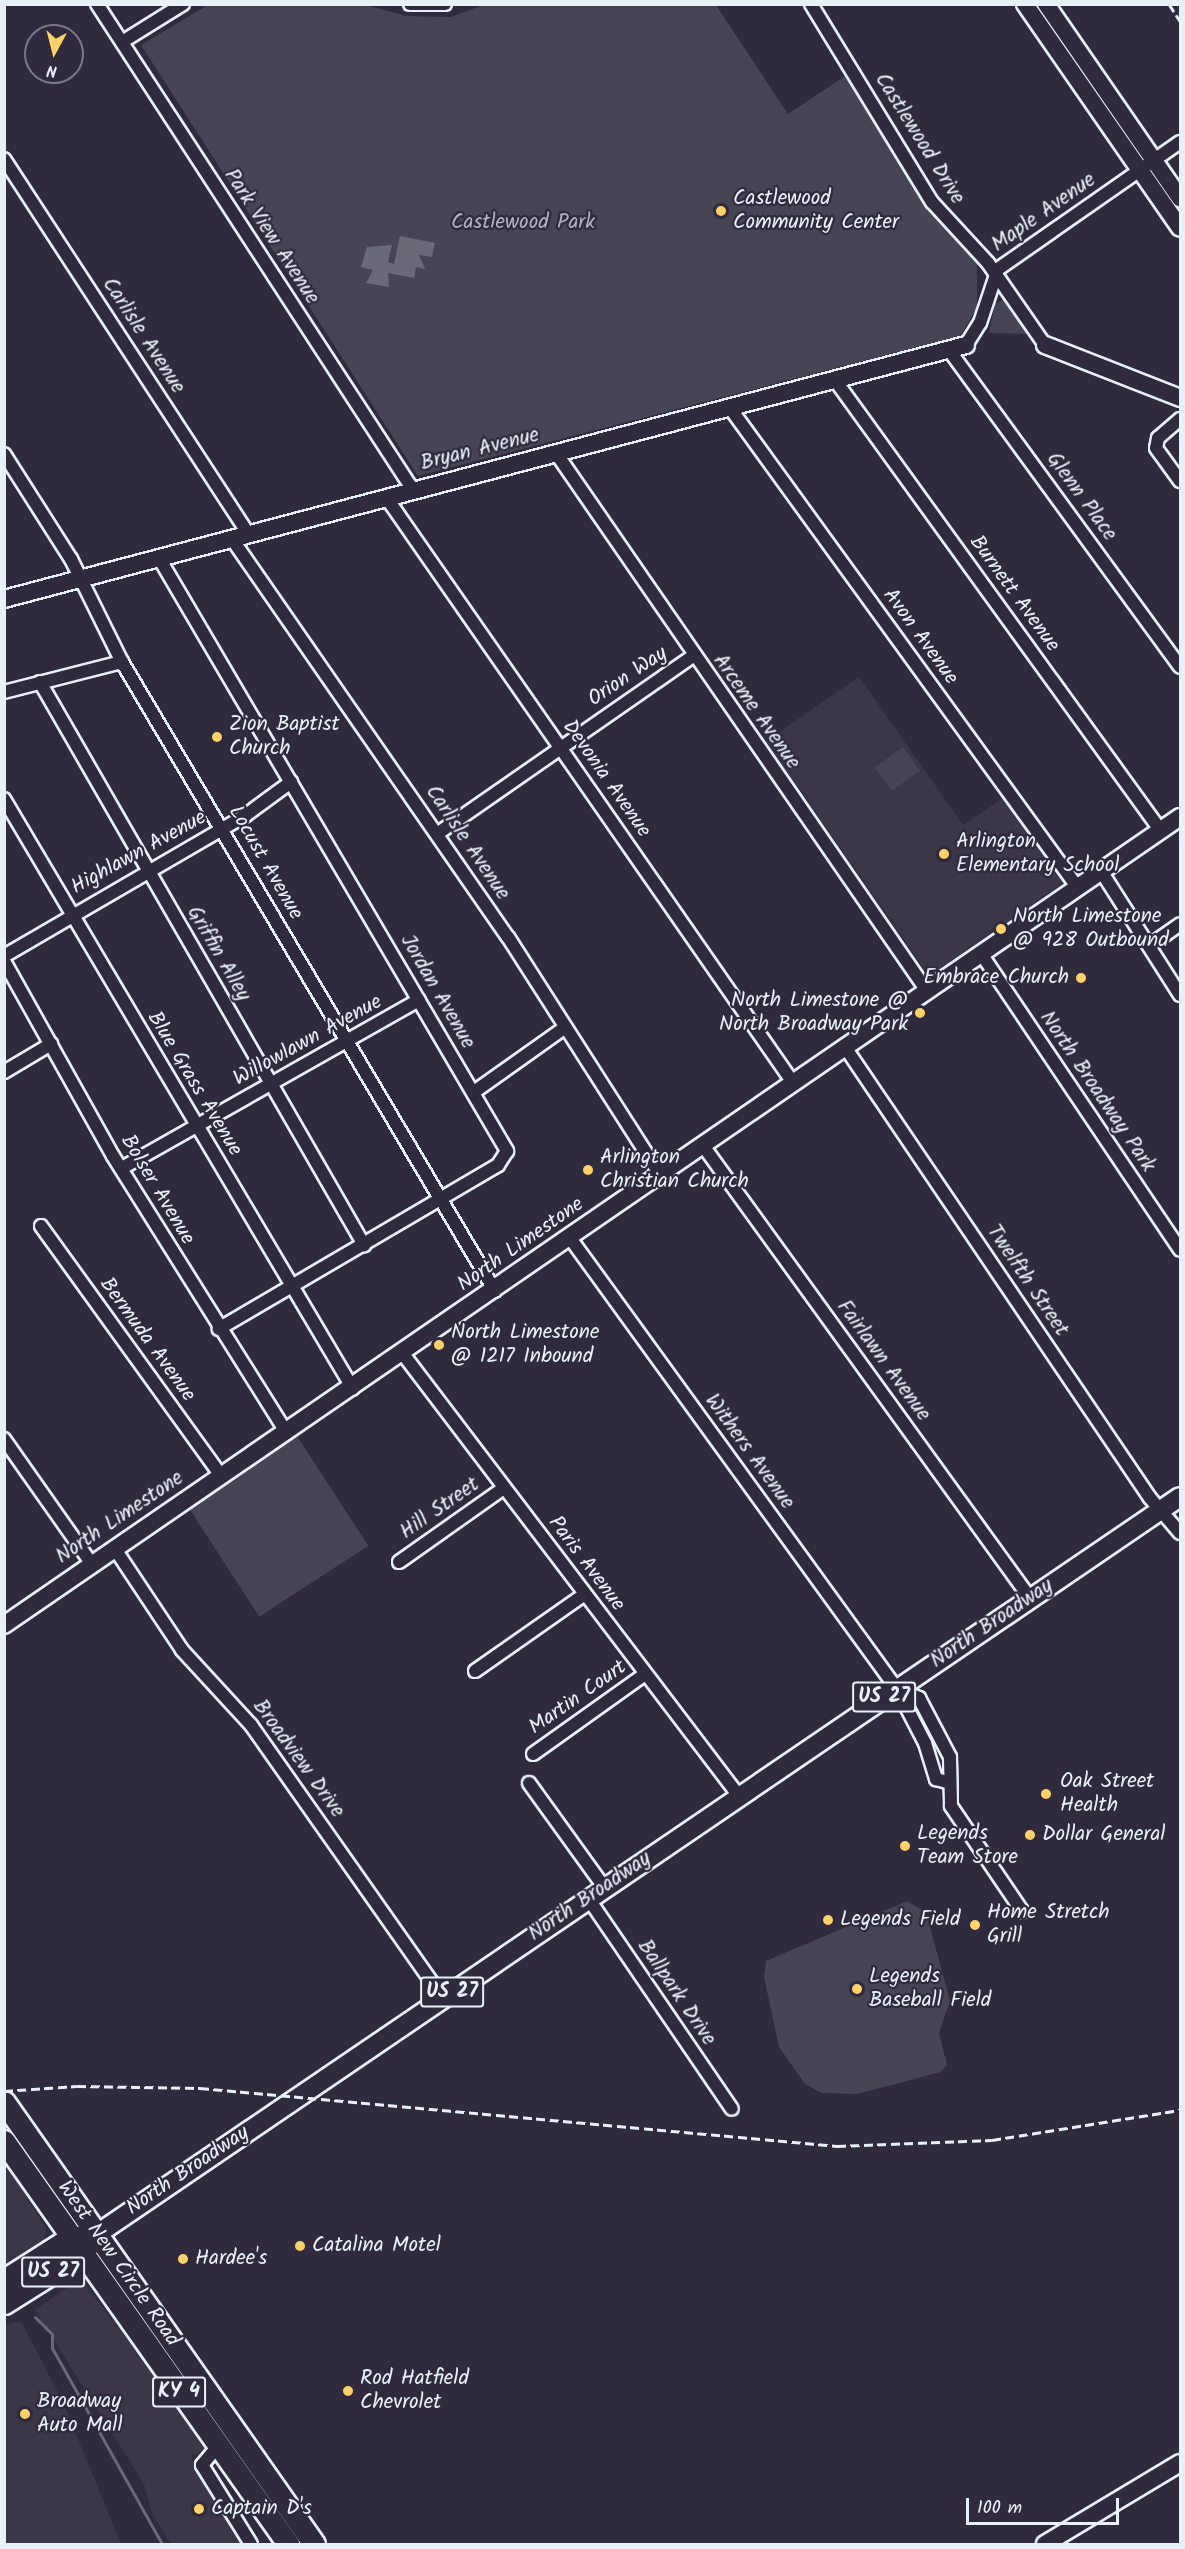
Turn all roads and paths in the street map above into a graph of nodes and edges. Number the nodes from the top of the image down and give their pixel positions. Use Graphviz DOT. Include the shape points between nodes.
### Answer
graph roads {
  1 [pos="97,4"];
  2 [pos="183,4"];
  3 [pos="410,4"];
  4 [pos="445,4"];
  5 [pos="811,4"];
  6 [pos="1025,4"];
  7 [pos="1046,4"];
  8 [pos="122,42"];
  9 [pos="1180,142"];
  10 [pos="4,159"];
  11 [pos="1147,165"];
  12 [pos="1180,198"];
  13 [pos="1180,228"];
  14 [pos="994,273"];
  15 [pos="966,345"];
  16 [pos="1045,345"];
  17 [pos="950,350"];
  18 [pos="835,380"];
  19 [pos="1180,398"];
  20 [pos="730,408"];
  21 [pos="1180,419"];
  22 [pos="556,453"];
  23 [pos="4,454"];
  24 [pos="1180,481"];
  25 [pos="413,490"];
  26 [pos="386,497"];
  27 [pos="240,536"];
  28 [pos="159,558"];
  29 [pos="81,579"];
  30 [pos="4,599"];
  31 [pos="693,656"];
  32 [pos="122,662"];
  33 [pos="1180,667"];
  34 [pos="40,682"];
  35 [pos="4,692"];
  36 [pos="559,746"];
  37 [pos="291,782"];
  38 [pos="4,799"];
  39 [pos="1180,817"];
  40 [pos="223,829"];
  41 [pos="1161,831"];
  42 [pos="437,834"];
  43 [pos="147,871"];
  44 [pos="1101,871"];
  45 [pos="1078,888"];
  46 [pos="71,914"];
  47 [pos="1180,924"];
  48 [pos="1149,946"];
  49 [pos="982,955"];
  50 [pos="4,956"];
  51 [pos="4,961"];
  52 [pos="927,991"];
  53 [pos="1180,995"];
  54 [pos="419,1000"];
  55 [pos="564,1028"];
  56 [pos="51,1044"];
  57 [pos="346,1044"];
  58 [pos="845,1047"];
  59 [pos="4,1072"];
  60 [pos="270,1084"];
  61 [pos="794,1084"];
  62 [pos="474,1092"];
  63 [pos="196,1126"];
  64 [pos="705,1147"];
  65 [pos="122,1168"];
  66 [pos="661,1176"];
  67 [pos="437,1200"];
  68 [pos="41,1226"];
  69 [pos="570,1238"];
  70 [pos="364,1245"];
  71 [pos="1180,1250"];
  72 [pos="291,1285"];
  73 [pos="495,1291"];
  74 [pos="218,1329"];
  75 [pos="403,1354"];
  76 [pos="353,1389"];
  77 [pos="287,1433"];
  78 [pos="4,1439"];
  79 [pos="222,1477"];
  80 [pos="504,1488"];
  81 [pos="1180,1497"];
  82 [pos="1162,1510"];
  83 [pos="1180,1533"];
  84 [pos="115,1549"];
  85 [pos="399,1562"];
  86 [pos="92,1564"];
  87 [pos="585,1594"];
  88 [pos="1030,1598"];
  89 [pos="4,1625"];
  90 [pos="475,1671"];
  91 [pos="645,1674"];
  92 [pos="897,1689"];
  93 [pos="533,1754"];
  94 [pos="947,1782"];
  95 [pos="529,1783"];
  96 [pos="739,1796"];
  97 [pos="604,1887"];
  98 [pos="588,1898"];
  99 [pos="1022,1911"];
  100 [pos="443,1998"];
  101 [pos="4,2102"];
  102 [pos="732,2109"];
  103 [pos="4,2141"];
  104 [pos="96,2235"];
  105 [pos="76,2246"];
  106 [pos="4,2280"];
  107 [pos="4,2303"];
  108 [pos="218,2446"];
  109 [pos="1180,2463"];
  110 [pos="251,2544"];
  111 [pos="288,2544"];
  112 [pos="314,2544"];
  113 [pos="1045,2544"];
  1 -- 8 [label="street, Park View Avenue"];
  2 -- 8 [label="street"];
  3 -- 4 [label="street"];
  5 -- 14 [label="street, Castlewood Drive" via="932,202"];
  6 -- 11 [label="street"];
  7 -- 11 [label="street"];
  8 -- 25 [label="street, Park View Avenue"];
  9 -- 11 [label="street, Maple Avenue"];
  10 -- 27 [label="street, Carlisle Avenue"];
  11 -- 12 [label="street"];
  11 -- 13 [label="street"];
  11 -- 14 [label="street, Maple Avenue"];
  14 -- 15 [label="street, Maple Avenue" via="980,323"];
  14 -- 16 [label="street, Castlewood Drive"];
  15 -- 17 [label="street, Bryan Avenue"];
  16 -- 19 [label="street"];
  17 -- 18 [label="street, Bryan Avenue"];
  17 -- 33 [label="street, Glenn Place"];
  18 -- 20 [label="street, Bryan Avenue"];
  18 -- 41 [label="street, Burnett Avenue"];
  20 -- 22 [label="street, Bryan Avenue"];
  20 -- 45 [label="street, Avon Avenue"];
  21 -- 24 [label="street" via="1158,438 1156,448"];
  22 -- 25 [label="street, Bryan Avenue"];
  22 -- 31 [label="street, Arceme Avenue"];
  23 -- 29 [label="street, Locust Avenue"];
  25 -- 26 [label="street, Bryan Avenue"];
  26 -- 27 [label="street, Bryan Avenue"];
  26 -- 36 [label="street, Devonia Avenue"];
  27 -- 28 [label="street, Bryan Avenue"];
  27 -- 42 [label="street, Carlisle Avenue"];
  28 -- 29 [label="street, Bryan Avenue"];
  28 -- 37 [label="street, Jordan Avenue"];
  29 -- 30 [label="street, Bryan Avenue"];
  29 -- 32 [label="street, Locust Avenue"];
  31 -- 36 [label="street, Orion Way"];
  31 -- 52 [label="street, Arceme Avenue"];
  32 -- 34 [label="street"];
  32 -- 40 [label="street, Locust Avenue"];
  34 -- 35 [label="street"];
  34 -- 43 [label="street, Griffin Alley"];
  36 -- 42 [label="street, Orion Way"];
  36 -- 61 [label="street, Devonia Avenue"];
  37 -- 40 [label="street, Highlawn Avenue"];
  37 -- 54 [label="street, Jordan Avenue"];
  38 -- 46 [label="street, Blue Grass Avenue"];
  39 -- 41 [label="street, North Limestone"];
  40 -- 43 [label="street, Highlawn Avenue"];
  40 -- 57 [label="street, Locust Avenue"];
  41 -- 44 [label="street, North Limestone"];
  42 -- 55 [label="street, Carlisle Avenue"];
  43 -- 46 [label="street, Highlawn Avenue"];
  43 -- 60 [label="street, Griffin Alley"];
  44 -- 45 [label="street, North Limestone"];
  44 -- 48 [label="street"];
  45 -- 49 [label="street, North Limestone"];
  46 -- 50 [label="street, Highlawn Avenue"];
  46 -- 63 [label="street, Blue Grass Avenue"];
  47 -- 48 [label="street"];
  48 -- 53 [label="street"];
  49 -- 52 [label="street, North Limestone"];
  49 -- 71 [label="street, North Broadway Park"];
  51 -- 56 [label="street, Bolser Avenue"];
  52 -- 58 [label="street, North Limestone"];
  54 -- 57 [label="street, Willowlawn Avenue"];
  54 -- 62 [label="street, Jordan Avenue"];
  55 -- 62 [label="street"];
  55 -- 66 [label="street, Carlisle Avenue"];
  56 -- 59 [label="street"];
  56 -- 65 [label="street, Bolser Avenue"];
  57 -- 60 [label="street, Willowlawn Avenue"];
  57 -- 67 [label="street, Locust Avenue"];
  58 -- 61 [label="street, North Limestone"];
  58 -- 82 [label="street, Twelfth Street"];
  60 -- 63 [label="street, Willowlawn Avenue"];
  60 -- 70 [label="street, Griffin Alley"];
  61 -- 64 [label="street, North Limestone"];
  62 -- 67 [label="street, Jordan Avenue" via="503,1141 506,1158"];
  63 -- 65 [label="street, Willowlawn Avenue"];
  63 -- 72 [label="street, Blue Grass Avenue"];
  64 -- 66 [label="street, North Limestone"];
  64 -- 88 [label="street, Fairlawn Avenue"];
  65 -- 74 [label="street, Bolser Avenue"];
  66 -- 69 [label="street, North Limestone"];
  67 -- 70 [label="street, Jordan Avenue"];
  67 -- 73 [label="street, Locust Avenue"];
  68 -- 79 [label="street, Bermuda Avenue"];
  69 -- 73 [label="street, North Limestone"];
  69 -- 92 [label="street, Withers Avenue"];
  70 -- 72 [label="street, Jordan Avenue"];
  72 -- 74 [label="street, Jordan Avenue"];
  72 -- 76 [label="street, Blue Grass Avenue"];
  73 -- 75 [label="street, North Limestone"];
  74 -- 77 [label="street, Bolser Avenue"];
  75 -- 76 [label="street, North Limestone"];
  75 -- 80 [label="street, Paris Avenue"];
  76 -- 77 [label="street, North Limestone"];
  77 -- 79 [label="street, North Limestone"];
  78 -- 86 [label="street"];
  79 -- 84 [label="street, North Limestone"];
  80 -- 85 [label="street, Hill Street"];
  80 -- 87 [label="street, Paris Avenue"];
  81 -- 82 [label="main road, North Broadway / US 27"];
  82 -- 83 [label="street, Twelfth Street"];
  82 -- 88 [label="main road, North Broadway / US 27"];
  84 -- 86 [label="street, North Limestone"];
  84 -- 100 [label="street, Broadview Drive" via="182,1650 252,1725"];
  86 -- 89 [label="street, North Limestone"];
  87 -- 90 [label="street"];
  87 -- 91 [label="street, Paris Avenue"];
  88 -- 92 [label="main road, North Broadway / US 27"];
  91 -- 93 [label="street, Martin Court"];
  91 -- 96 [label="street, Paris Avenue"];
  92 -- 94 [label="street, Withers Avenue" via="926,1743 936,1779"];
  92 -- 94 [label="street" via="919,1698 950,1757"];
  92 -- 96 [label="main road, North Broadway / US 27"];
  94 -- 99 [label="street" via="951,1806"];
  95 -- 97 [label="street"];
  96 -- 97 [label="main road, North Broadway / US 27"];
  97 -- 98 [label="main road, North Broadway / US 27"];
  98 -- 100 [label="main road, North Broadway / US 27"];
  98 -- 102 [label="street, Ballpark Drive"];
  100 -- 104 [label="main road, North Broadway / US 27"];
  101 -- 104 [label="highway, West New Circle Road / KY 4"];
  103 -- 105 [label="highway, West New Circle Road / KY 4"];
  104 -- 105 [label="highway, US 27"];
  104 -- 112 [label="highway, West New Circle Road / KY 4"];
  105 -- 106 [label="highway, US 27"];
  105 -- 107 [label="highway, US 27"];
  105 -- 108 [label="highway, West New Circle Road / KY 4"];
  108 -- 110 [label="street" via="202,2465"];
  108 -- 111 [label="highway, West New Circle Road / KY 4"];
  109 -- 113 [label="street"];
}
